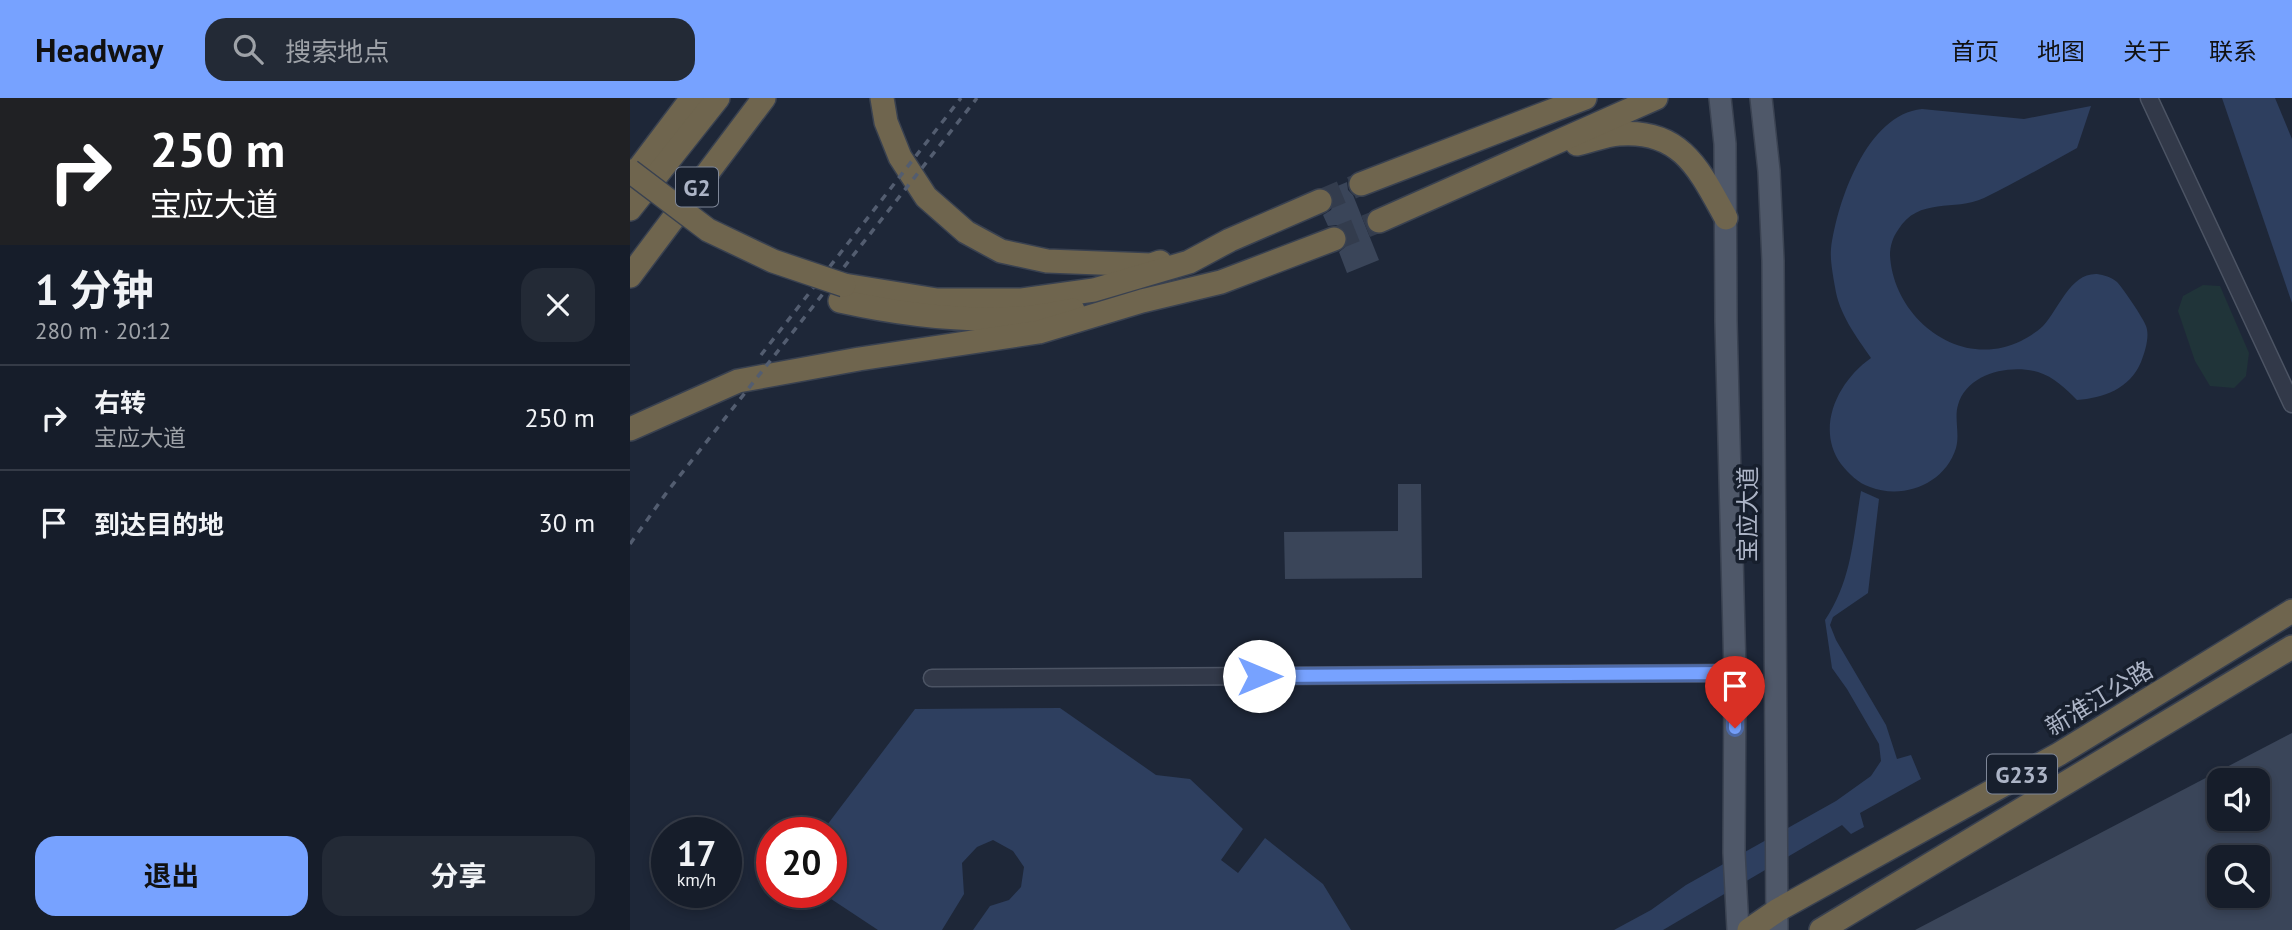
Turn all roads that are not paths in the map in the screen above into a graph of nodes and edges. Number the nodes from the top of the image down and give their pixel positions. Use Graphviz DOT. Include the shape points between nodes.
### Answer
graph roads {
  1 [pos="692,98"];
  2 [pos="718,98"];
  3 [pos="764,98"];
  4 [pos="882,98"];
  5 [pos="1585,98"];
  6 [pos="1656,98"];
  7 [pos="1720,98"];
  8 [pos="1761,98"];
  9 [pos="2149,98"];
  10 [pos="1532,153"];
  11 [pos="630,171"];
  12 [pos="630,182"];
  13 [pos="1361,184"];
  14 [pos="1320,201"];
  15 [pos="630,209"];
  16 [pos="1726,218"];
  17 [pos="1379,221"];
  18 [pos="1334,239"];
  19 [pos="1230,240"];
  20 [pos="630,276"];
  21 [pos="842,293"];
  22 [pos="1142,301"];
  23 [pos="2292,404"];
  24 [pos="630,429"];
  25 [pos="2292,611"];
  26 [pos="2292,647"];
  27 [pos="1735,673"];
  28 [pos="932,678"];
  29 [pos="1778,920"];
  30 [pos="1738,930"];
  31 [pos="1749,930"];
  32 [pos="1821,930"];
  1 -- 12 [label="highway"];
  2 -- 15 [label="highway, G2"];
  3 -- 20 [label="highway, G2"];
  4 -- 19 [label="highway" via="900,157 926,197 966,232 1001,251 1047,261 1151,264"];
  5 -- 13 [label="highway"];
  6 -- 10 [label="highway"];
  7 -- 16 [label="main road, 宝应大道" via="1726,144"];
  8 -- 29 [label="main road, 宝应大道" via="1773,261"];
  9 -- 23 [label="street"];
  10 -- 16 [label="highway" via="1619,134 1666,141 1700,170"];
  10 -- 17 [label="highway"];
  11 -- 21 [label="highway, bridge" via="708,230"];
  12 -- 21 [label="highway" via="694,237 768,274"];
  14 -- 19 [label="highway"];
  16 -- 27 [label="main road, 宝应大道"];
  18 -- 22 [label="highway" via="1221,282"];
  19 -- 21 [label="highway" via="1156,273 1094,290 1022,300"];
  21 -- 22 [label="highway" via="883,310 938,317 1019,318"];
  22 -- 24 [label="highway" via="1039,332 738,381"];
  25 -- 29 [label="highway, 新淮江公路 / G233"];
  26 -- 32 [label="highway, G233"];
  27 -- 28 [label="street"];
  27 -- 30 [label="main road, 宝应大道"];
  29 -- 31 [label="highway, 新淮江公路 / G233"];
}
